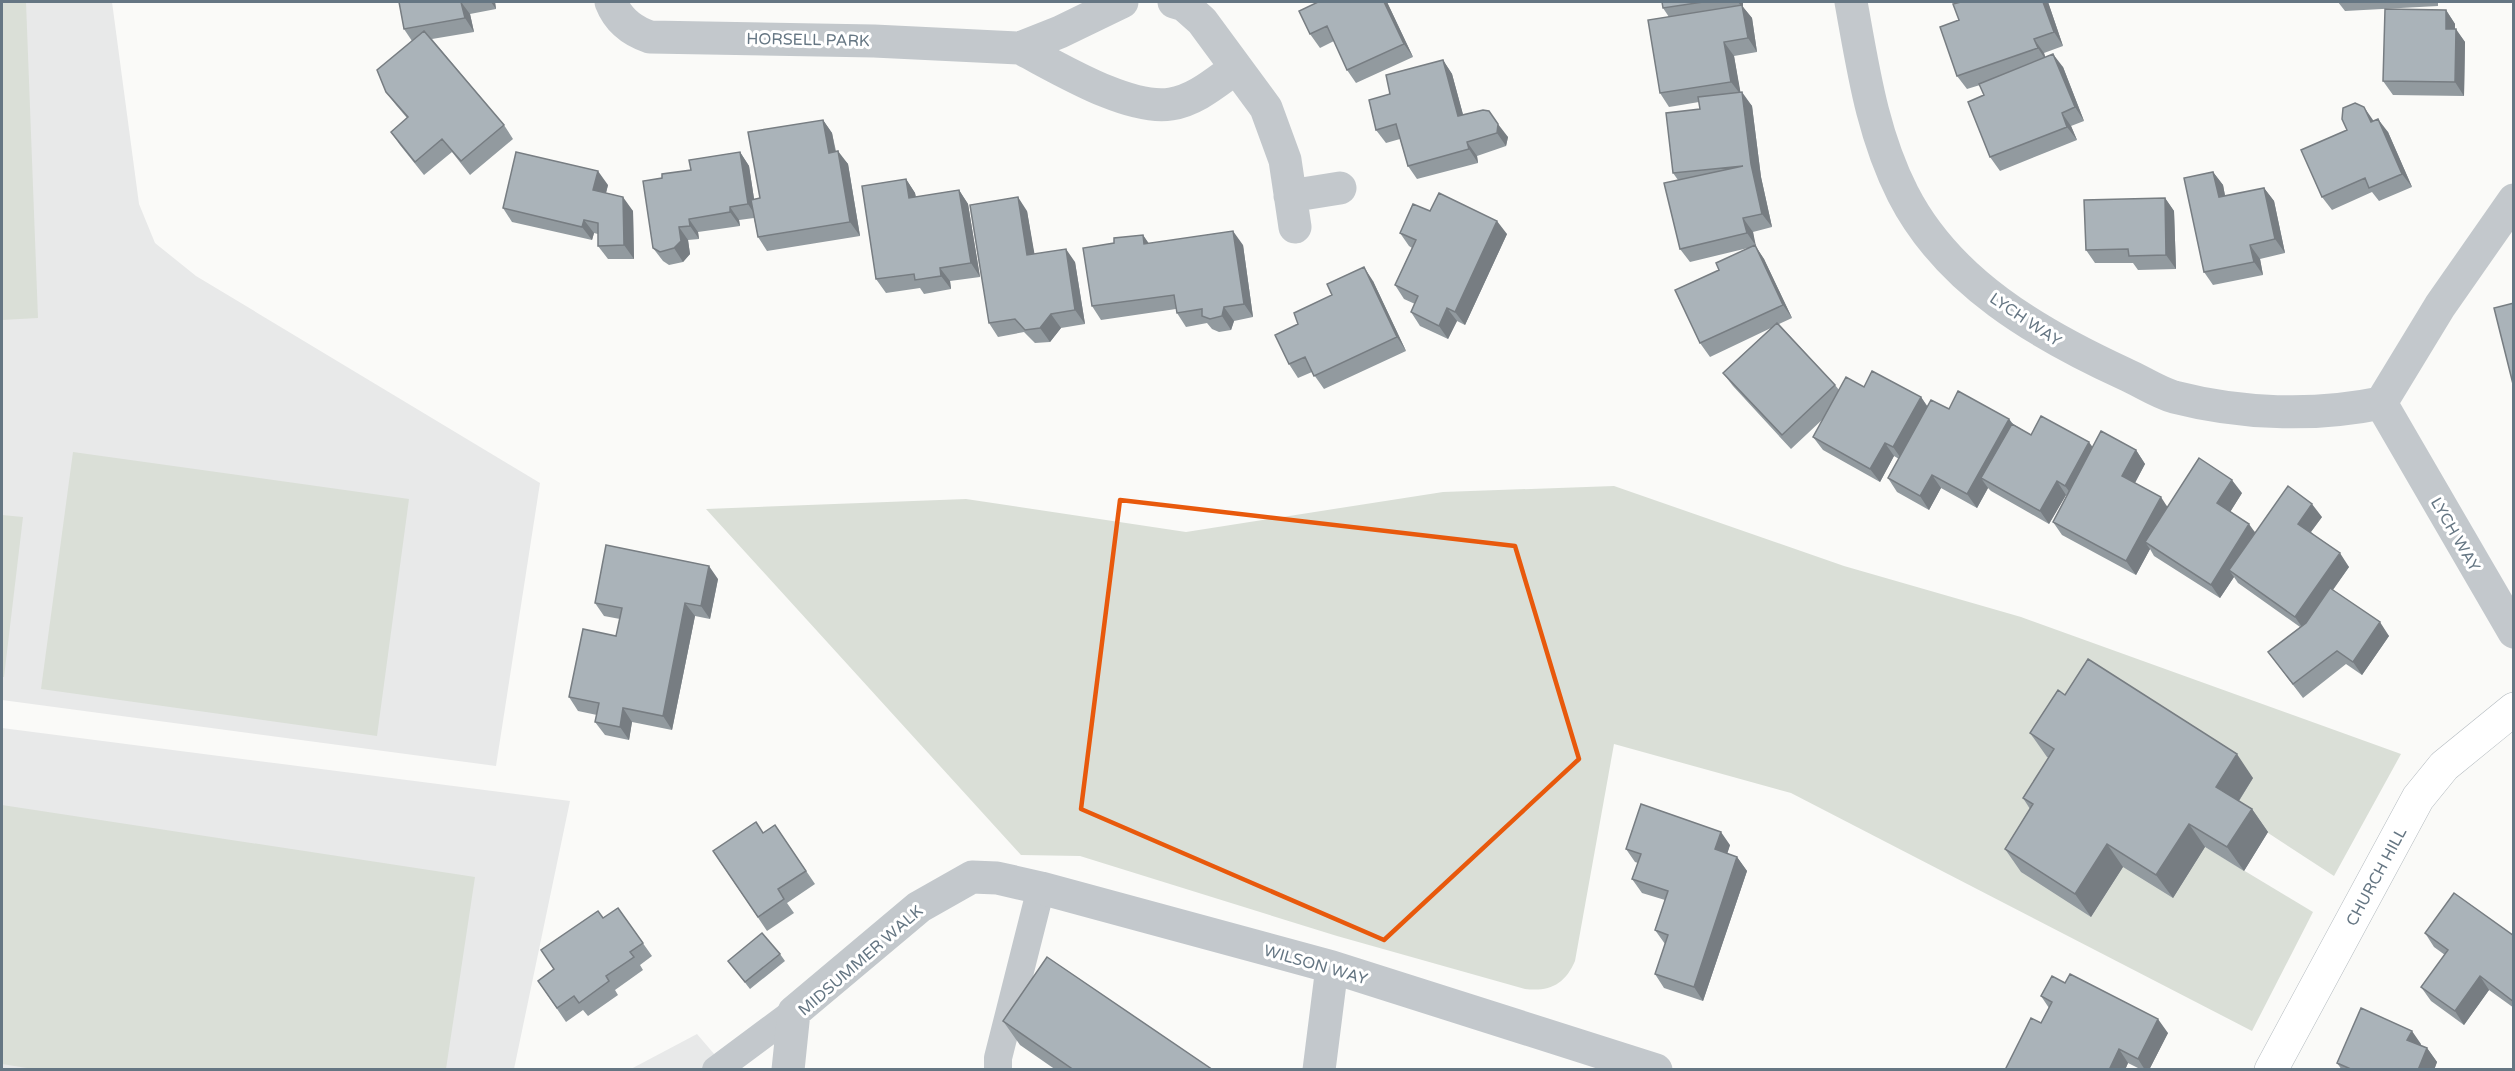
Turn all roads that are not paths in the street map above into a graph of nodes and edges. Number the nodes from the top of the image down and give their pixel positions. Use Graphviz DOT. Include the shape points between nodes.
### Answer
graph roads {
  1 [pos="611,2"];
  2 [pos="1122,2"];
  3 [pos="1174,2"];
  4 [pos="1851,2"];
  5 [pos="1020,48"];
  6 [pos="1236,68"];
  7 [pos="1340,188"];
  8 [pos="2514,200"];
  9 [pos="2381,404"];
  10 [pos="2514,633"];
  11 [pos="2514,710"];
  12 [pos="972,877"];
  13 [pos="1041,888"];
  14 [pos="1332,967"];
  15 [pos="795,1012"];
  16 [pos="716,1070"];
  17 [pos="788,1070"];
  18 [pos="998,1070"];
  19 [pos="1319,1070"];
  20 [pos="1656,1070"];
  21 [pos="2271,1070"];
  1 -- 5 [label="street, HORSELL PARK" via="635,32 650,36 874,40"];
  2 -- 5 [label="street, HORSELL PARK"];
  3 -- 6 [label="street" via="1184,5 1202,21"];
  4 -- 9 [label="street, LYCH WAY" via="1874,118 1904,195 1949,258 2015,315 2065,345 2171,396 2253,410 2355,409"];
  5 -- 6 [label="street, HORSELL PARK" via="1132,100 1170,104 1203,92"];
  6 -- 7 [label="street" via="1266,108 1278,134 1286,159 1293,212"];
  8 -- 9 [label="street" via="2440,306"];
  9 -- 10 [label="street, LYCH WAY"];
  11 -- 21 [label="street, CHURCH HILL" via="2444,766 2418,798"];
  12 -- 13 [label="street, WILSON WAY"];
  12 -- 15 [label="street, MIDSUMMER WALK" via="919,907"];
  13 -- 14 [label="street, WILSON WAY"];
  13 -- 18 [label="lane"];
  14 -- 19 [label="street"];
  14 -- 20 [label="street, WILSON WAY"];
  15 -- 16 [label="lane"];
  15 -- 17 [label="street, MIDSUMMER WALK"];
}
